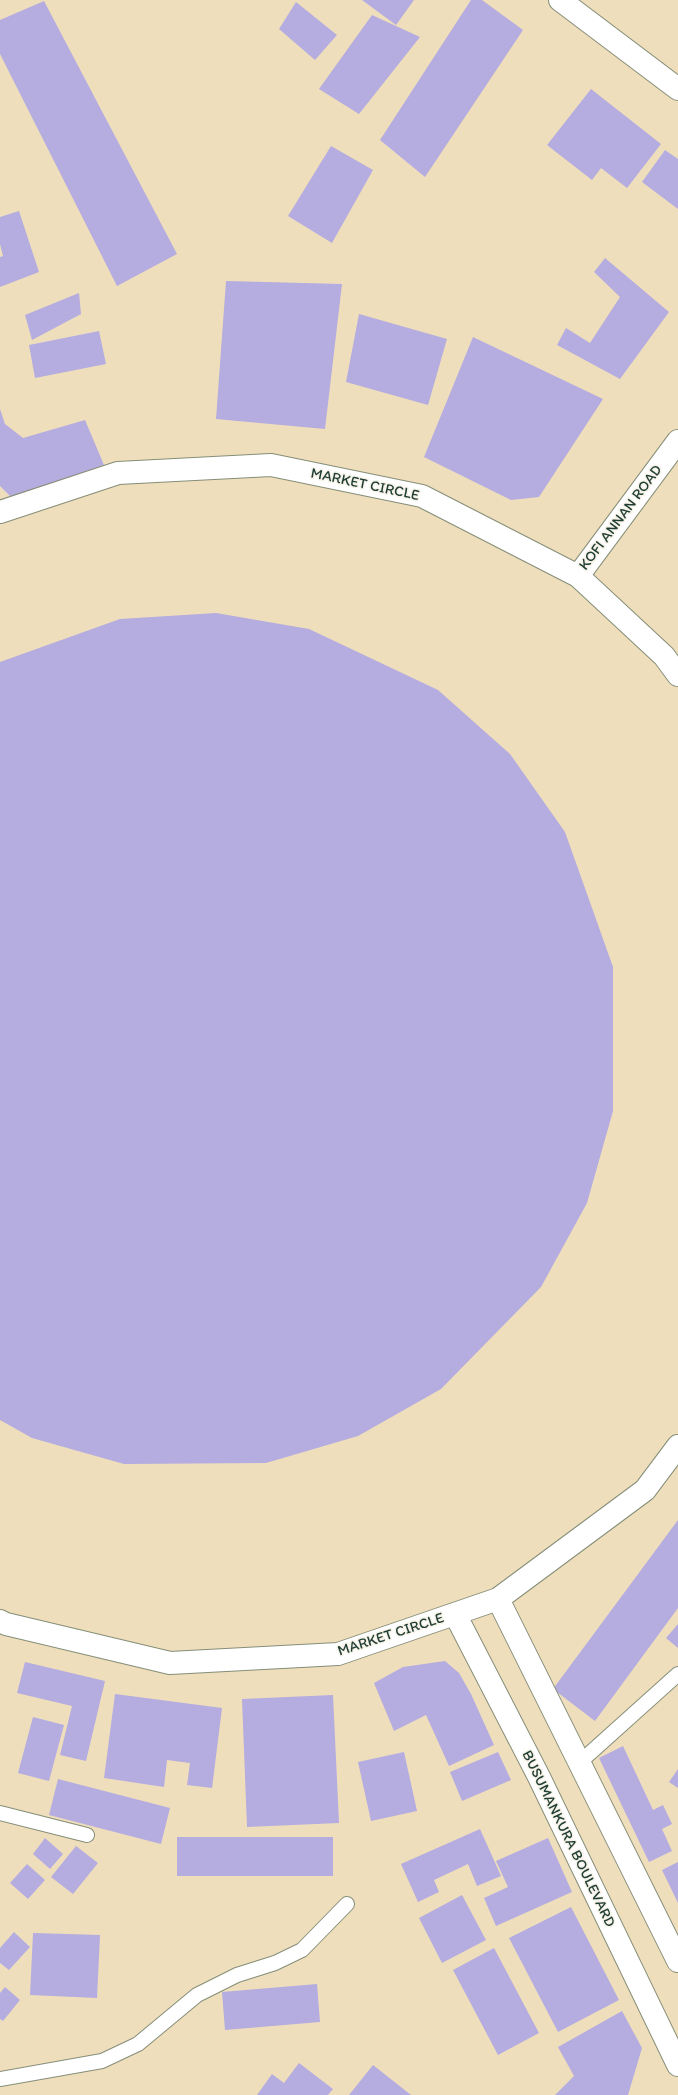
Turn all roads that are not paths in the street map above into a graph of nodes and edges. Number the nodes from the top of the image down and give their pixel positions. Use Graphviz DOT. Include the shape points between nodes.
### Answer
graph roads {
  1 [pos="560,0"];
  2 [pos="678,89"];
  3 [pos="678,441"];
  4 [pos="1,509"];
  5 [pos="578,576"];
  6 [pos="678,675"];
  7 [pos="678,1446"];
  8 [pos="498,1599"];
  9 [pos="455,1614"];
  10 [pos="0,1621"];
  11 [pos="678,1674"];
  12 [pos="579,1763"];
  13 [pos="0,1813"];
  14 [pos="87,1835"];
  15 [pos="347,1904"];
  16 [pos="677,1954"];
  17 [pos="678,2066"];
  18 [pos="0,2080"];
  1 -- 2 [label="street"];
  3 -- 5 [label="street, KOFI ANNAN ROAD"];
  4 -- 5 [label="street, MARKET CIRCLE" via="118,472 271,465 422,496"];
  5 -- 6 [label="street, MARKET CIRCLE" via="664,656"];
  7 -- 8 [label="street, MARKET CIRCLE" via="645,1490"];
  8 -- 9 [label="street, MARKET CIRCLE"];
  8 -- 12 [label="street"];
  9 -- 10 [label="street, MARKET CIRCLE" via="338,1654 170,1663"];
  9 -- 17 [label="street, BUSUMANKURA BOULEVARD" via="539,1777"];
  11 -- 12 [label="lane"];
  12 -- 16 [label="street"];
  13 -- 14 [label="lane"];
  15 -- 18 [label="lane" via="302,1950 274,1963 237,1975 197,1995 138,2044 102,2061"];
}
